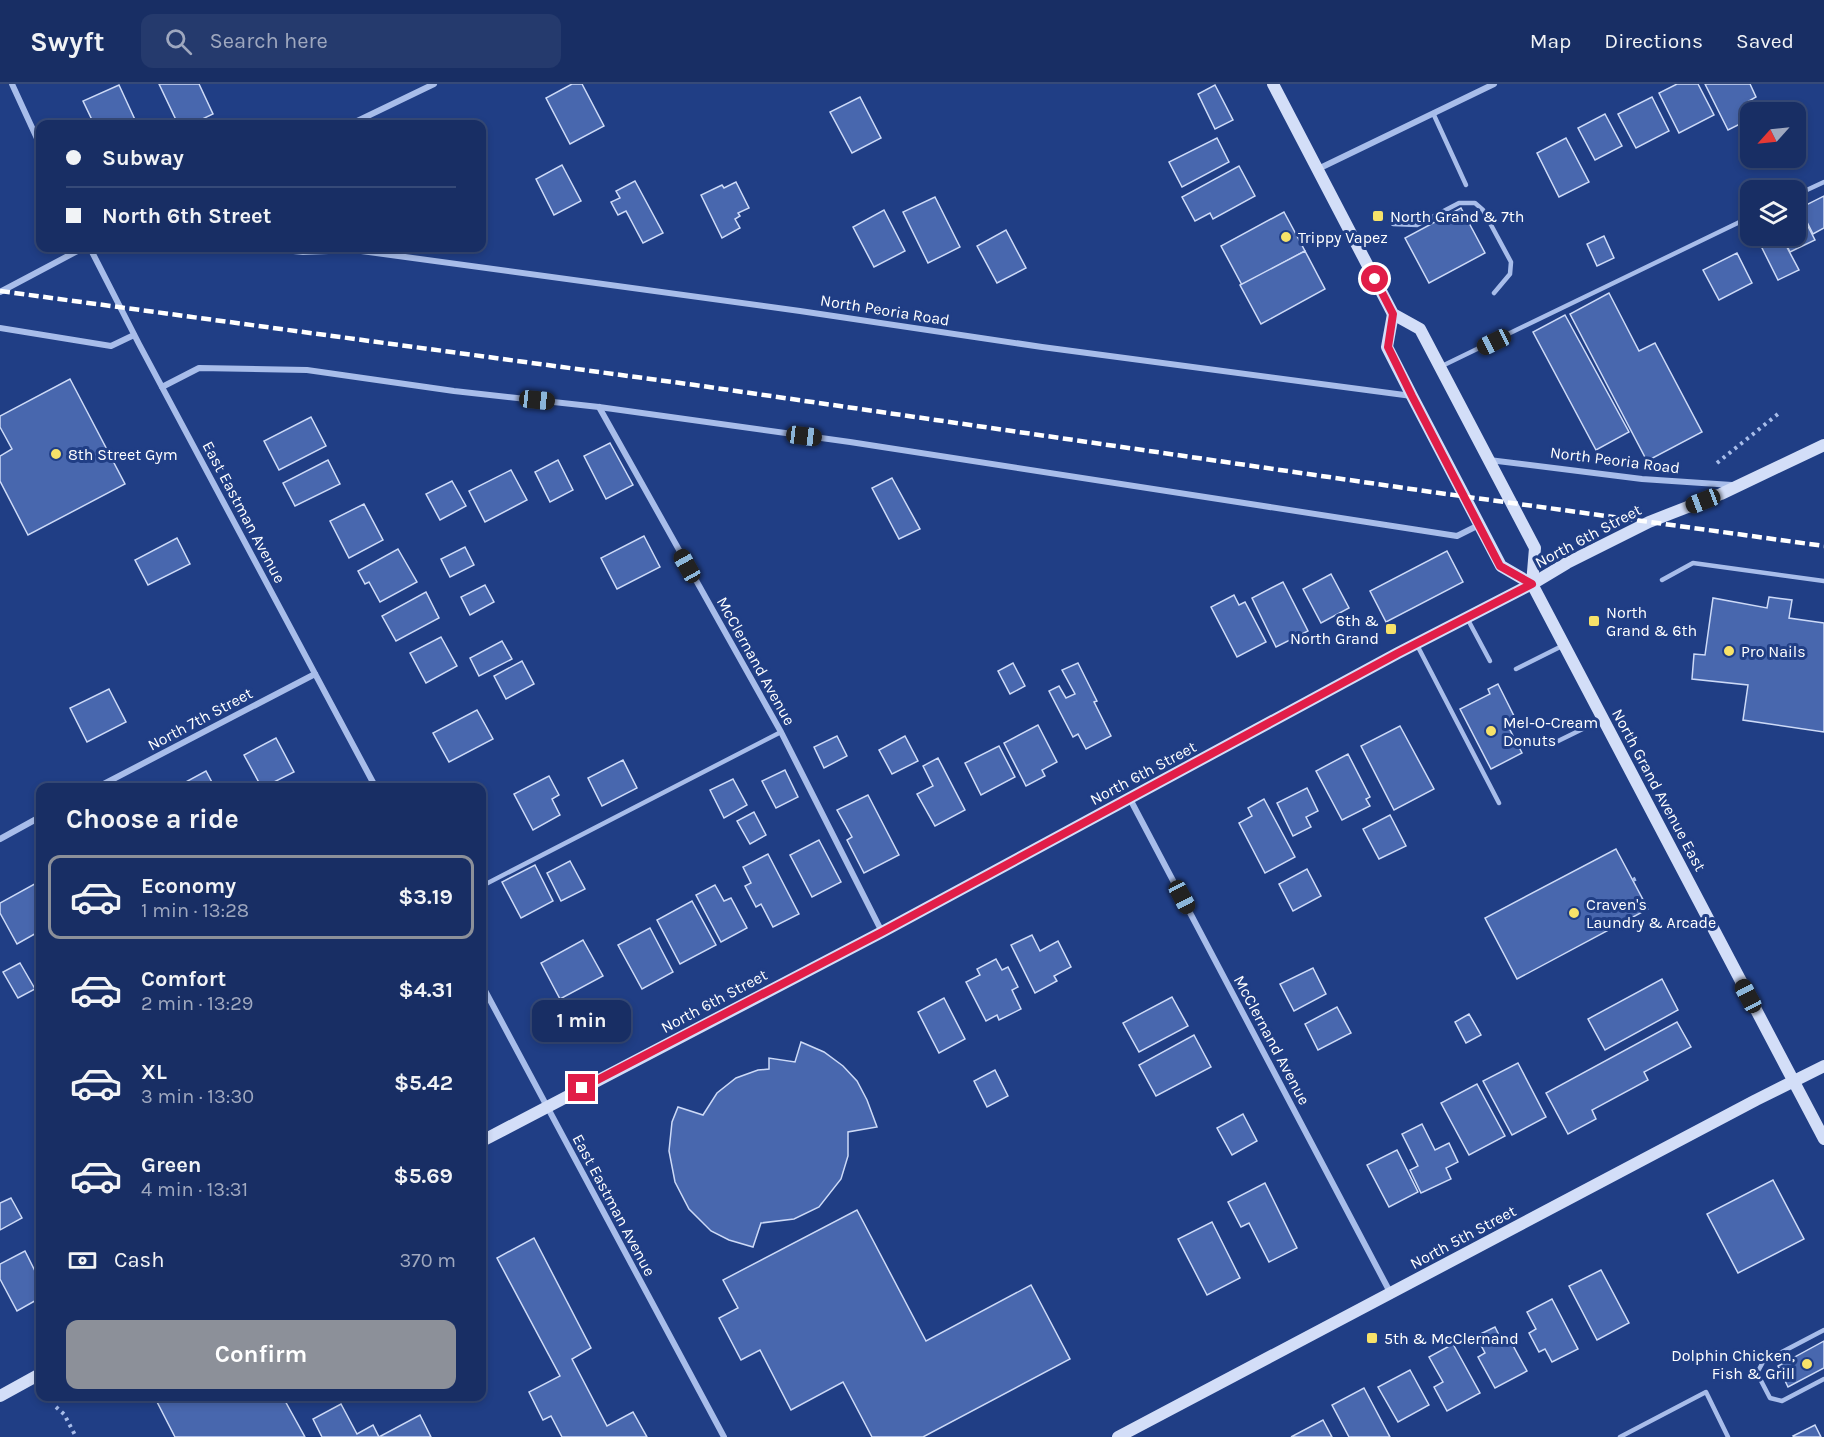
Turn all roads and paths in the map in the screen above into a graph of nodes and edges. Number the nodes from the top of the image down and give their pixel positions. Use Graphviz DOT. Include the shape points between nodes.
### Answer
graph roads {
  1 [pos="12,84"];
  2 [pos="434,84"];
  3 [pos="1273,84"];
  4 [pos="1494,84"];
  5 [pos="1433,113"];
  6 [pos="359,120"];
  7 [pos="36,136"];
  8 [pos="1318,169"];
  9 [pos="1824,182"];
  10 [pos="1466,185"];
  11 [pos="1806,190"];
  12 [pos="1740,222"];
  13 [pos="1393,224"];
  14 [pos="75,252"];
  15 [pos="92,252"];
  16 [pos="373,252"];
  17 [pos="0,292"];
  18 [pos="1494,293"];
  19 [pos="1393,314"];
  20 [pos="0,327"];
  21 [pos="134,334"];
  22 [pos="1441,367"];
  23 [pos="162,387"];
  24 [pos="1412,396"];
  25 [pos="599,407"];
  26 [pos="1778,414"];
  27 [pos="1824,445"];
  28 [pos="1489,460"];
  29 [pos="1718,463"];
  30 [pos="1739,486"];
  31 [pos="1479,525"];
  32 [pos="1662,580"];
  33 [pos="1824,581"];
  34 [pos="1532,584"];
  35 [pos="1467,618"];
  36 [pos="1416,644"];
  37 [pos="1564,645"];
  38 [pos="1490,661"];
  39 [pos="1516,669"];
  40 [pos="315,674"];
  41 [pos="1603,718"];
  42 [pos="781,732"];
  43 [pos="1554,743"];
  44 [pos="106,783"];
  45 [pos="373,783"];
  46 [pos="1130,799"];
  47 [pos="1499,803"];
  48 [pos="36,819"];
  49 [pos="0,839"];
  50 [pos="1639,877"];
  51 [pos="1633,880"];
  52 [pos="486,884"];
  53 [pos="882,932"];
  54 [pos="486,992"];
  55 [pos="1824,1066"];
  56 [pos="1794,1082"];
  57 [pos="547,1106"];
  58 [pos="486,1139"];
  59 [pos="1824,1139"];
  60 [pos="1391,1294"];
  61 [pos="1824,1330"];
  62 [pos="36,1376"];
  63 [pos="1824,1379"];
  64 [pos="0,1396"];
  65 [pos="56,1407"];
  66 [pos="76,1437"];
  67 [pos="723,1437"];
  68 [pos="1118,1437"];
  69 [pos="1620,1437"];
  70 [pos="1728,1437"];
  1 -- 7 [label="street"];
  2 -- 6 [label="street"];
  3 -- 8 [label="main road"];
  4 -- 5 [label="street"];
  5 -- 8 [label="street"];
  5 -- 10 [label="lane"];
  8 -- 19 [label="main road"];
  9 -- 11 [label="lane"];
  12 -- 22 [label="lane"];
  13 -- 18 [label="lane" via="1417,225 1459,203 1475,203 1483,210 1511,262 1509,274"];
  14 -- 17 [label="street"];
  15 -- 21 [label="street, East Eastman Avenue"];
  16 -- 24 [label="street, North Peoria Road"];
  19 -- 22 [label="main road" via="1420,329"];
  19 -- 24 [label="main road" via="1388,347"];
  20 -- 21 [label="street" via="111,346"];
  21 -- 23 [label="street, East Eastman Avenue"];
  22 -- 28 [label="main road"];
  23 -- 25 [label="street" via="199,368 307,370 454,392"];
  23 -- 40 [label="street, East Eastman Avenue"];
  24 -- 31 [label="main road"];
  25 -- 31 [label="street" via="1457,536"];
  25 -- 42 [label="street, McClernand Avenue"];
  26 -- 29 [label="path"];
  27 -- 30 [label="main road, North 6th Street"];
  28 -- 30 [label="street, North Peoria Road" via="1642,479"];
  28 -- 34 [label="main road" via="1534,548"];
  30 -- 34 [label="main road, North 6th Street" via="1648,522"];
  31 -- 34 [label="main road" via="1500,566"];
  32 -- 33 [label="lane" via="1693,562"];
  34 -- 35 [label="main road, North 6th Street"];
  34 -- 37 [label="main road, North Grand Avenue East"];
  35 -- 36 [label="main road, North 6th Street"];
  35 -- 38 [label="lane"];
  36 -- 46 [label="main road, North 6th Street"];
  36 -- 47 [label="lane"];
  37 -- 39 [label="lane"];
  37 -- 41 [label="main road, North Grand Avenue East"];
  40 -- 44 [label="street, North 7th Street"];
  40 -- 45 [label="street, East Eastman Avenue"];
  41 -- 43 [label="lane"];
  41 -- 56 [label="main road, North Grand Avenue East"];
  42 -- 52 [label="lane"];
  42 -- 53 [label="street, McClernand Avenue"];
  46 -- 53 [label="main road, North 6th Street"];
  46 -- 60 [label="street, McClernand Avenue"];
  48 -- 49 [label="street"];
  50 -- 51 [label="path"];
  53 -- 57 [label="main road, North 6th Street"];
  54 -- 57 [label="street, East Eastman Avenue"];
  55 -- 56 [label="main road, North 5th Street"];
  56 -- 59 [label="main road, North Grand Avenue East"];
  56 -- 60 [label="main road, North 5th Street"];
  57 -- 58 [label="main road, North 6th Street"];
  57 -- 67 [label="street, East Eastman Avenue"];
  60 -- 68 [label="main road, North 5th Street"];
  61 -- 63 [label="lane" via="1763,1362 1758,1373 1770,1398 1782,1401"];
  62 -- 64 [label="main road"];
  65 -- 66 [label="path"];
  69 -- 70 [label="lane" via="1706,1392"];
}
